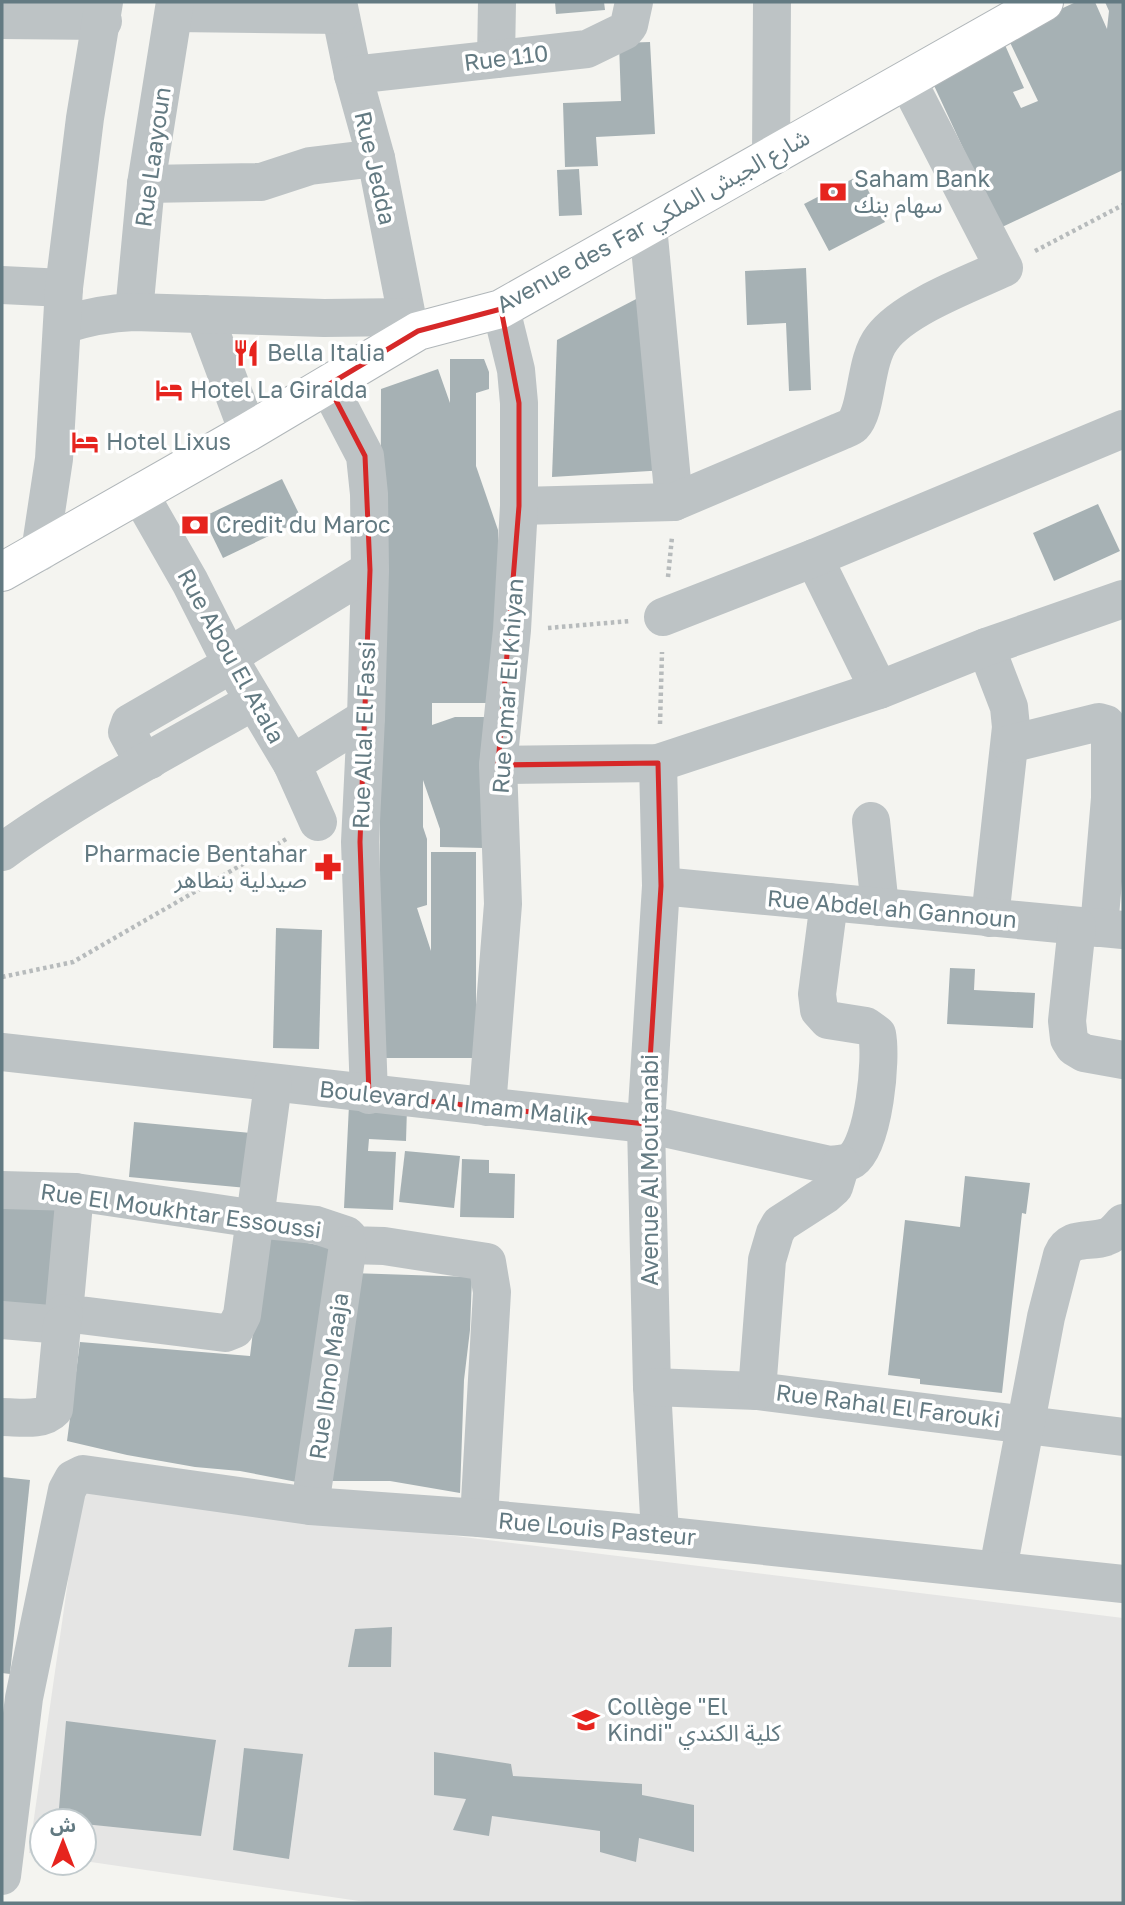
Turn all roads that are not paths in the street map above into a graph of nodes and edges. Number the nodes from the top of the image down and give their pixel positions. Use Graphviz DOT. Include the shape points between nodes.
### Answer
graph roads {
  1 [pos="497,2"];
  2 [pos="634,2"];
  3 [pos="772,2"];
  4 [pos="1044,2"];
  5 [pos="175,8"];
  6 [pos="339,8"];
  7 [pos="104,11"];
  8 [pos="2,20"];
  9 [pos="496,59"];
  10 [pos="353,75"];
  11 [pos="907,80"];
  12 [pos="771,156"];
  13 [pos="376,158"];
  14 [pos="146,184"];
  15 [pos="648,226"];
  16 [pos="2,285"];
  17 [pos="63,307"];
  18 [pos="501,309"];
  19 [pos="134,312"];
  20 [pos="204,314"];
  21 [pos="412,324"];
  22 [pos="328,385"];
  23 [pos="1123,429"];
  24 [pos="248,432"];
  25 [pos="139,493"];
  26 [pos="674,502"];
  27 [pos="519,506"];
  28 [pos="40,552"];
  29 [pos="814,558"];
  30 [pos="370,569"];
  31 [pos="2,572"];
  32 [pos="1123,599"];
  33 [pos="663,617"];
  34 [pos="986,647"];
  35 [pos="230,661"];
  36 [pos="879,690"];
  37 [pos="254,701"];
  38 [pos="366,718"];
  39 [pos="1010,744"];
  40 [pos="150,760"];
  41 [pos="292,764"];
  42 [pos="658,764"];
  43 [pos="498,765"];
  44 [pos="871,821"];
  45 [pos="318,822"];
  46 [pos="2,852"];
  47 [pos="661,887"];
  48 [pos="829,902"];
  49 [pos="880,908"];
  50 [pos="990,918"];
  51 [pos="1100,928"];
  52 [pos="2,1052"];
  53 [pos="1123,1060"];
  54 [pos="273,1084"];
  55 [pos="369,1095"];
  56 [pos="487,1107"];
  57 [pos="646,1124"];
  58 [pos="841,1164"];
  59 [pos="2,1190"];
  60 [pos="75,1192"];
  61 [pos="256,1219"];
  62 [pos="1123,1223"];
  63 [pos="348,1245"];
  64 [pos="63,1319"];
  65 [pos="2,1320"];
  66 [pos="652,1387"];
  67 [pos="757,1391"];
  68 [pos="2,1417"];
  69 [pos="1025,1423"];
  70 [pos="1123,1437"];
  71 [pos="310,1506"];
  72 [pos="479,1518"];
  73 [pos="660,1535"];
  74 [pos="998,1569"];
  75 [pos="1123,1584"];
  76 [pos="13,1697"];
  77 [pos="3,1853"];
  1 -- 9 [label="street"];
  2 -- 9 [label="street, Rue 110" via="629,24 614,38 587,49"];
  3 -- 12 [label="street"];
  4 -- 11 [label="main road, Avenue des Far شارع الجيش الملكي"];
  5 -- 6 [label="street"];
  5 -- 14 [label="street, Rue Laayoun"];
  6 -- 10 [label="street, Rue Jedda"];
  7 -- 8 [label="street"];
  7 -- 17 [label="street" via="85,118"];
  9 -- 10 [label="street, Rue 110"];
  10 -- 13 [label="street, Rue Jedda"];
  11 -- 12 [label="main road, Avenue des Far شارع الجيش الملكي"];
  11 -- 26 [label="street" via="1004,268 908,314 882,338 869,364 854,424"];
  12 -- 15 [label="main road, Avenue des Far شارع الجيش الملكي"];
  13 -- 14 [label="street" via="310,166 261,182"];
  13 -- 21 [label="street, Rue Jedda"];
  14 -- 19 [label="street, Rue Laayoun"];
  15 -- 18 [label="main road, Avenue des Far شارع الجيش الملكي"];
  15 -- 26 [label="street"];
  16 -- 17 [label="street"];
  17 -- 19 [label="street" via="87,317"];
  17 -- 28 [label="street" via="54,459"];
  18 -- 21 [label="main road, Avenue des Far شارع الجيش الملكي"];
  18 -- 27 [label="street, Rue Omar El Khiyan" via="516,370"];
  19 -- 20 [label="street"];
  20 -- 21 [label="street"];
  20 -- 24 [label="street"];
  21 -- 22 [label="main road, Avenue des Far شارع الجيش الملكي"];
  22 -- 24 [label="main road, Avenue des Far شارع الجيش الملكي"];
  22 -- 30 [label="street, Rue Allal El Fassi" via="365,456"];
  23 -- 29 [label="street"];
  24 -- 25 [label="main road, Avenue des Far شارع الجيش الملكي"];
  25 -- 28 [label="main road, Avenue des Far شارع الجيش الملكي"];
  25 -- 35 [label="street, Rue Abou El Atala"];
  26 -- 27 [label="street"];
  27 -- 43 [label="street, Rue Omar El Khiyan"];
  28 -- 31 [label="main road, Avenue des Far شارع الجيش الملكي"];
  29 -- 33 [label="street"];
  29 -- 36 [label="street"];
  30 -- 35 [label="street"];
  30 -- 38 [label="street, Rue Allal El Fassi"];
  32 -- 34 [label="street"];
  34 -- 36 [label="street"];
  34 -- 39 [label="street" via="1009,707"];
  35 -- 37 [label="street, Rue Abou El Atala"];
  35 -- 40 [label="street" via="130,723 127,732 140,756"];
  36 -- 42 [label="street"];
  37 -- 40 [label="street"];
  37 -- 41 [label="street, Rue Abou El Atala"];
  38 -- 41 [label="street"];
  38 -- 55 [label="street, Rue Allal El Fassi" via="360,842"];
  39 -- 50 [label="street"];
  39 -- 51 [label="street" via="1099,722 1110,731"];
  40 -- 46 [label="street"];
  41 -- 45 [label="street, Rue Abou El Atala"];
  42 -- 43 [label="street"];
  42 -- 47 [label="street, Avenue Al Moutanabi"];
  43 -- 56 [label="street, Rue Omar El Khiyan" via="503,904"];
  44 -- 49 [label="street"];
  47 -- 48 [label="street, Rue Abdel ah Gannoun"];
  47 -- 57 [label="street, Avenue Al Moutanabi"];
  48 -- 49 [label="street, Rue Abdel ah Gannoun"];
  48 -- 58 [label="street" via="817,1004 828,1020 866,1026 877,1034 880,1054 864,1142 853,1159"];
  49 -- 50 [label="street, Rue Abdel ah Gannoun"];
  50 -- 51 [label="street, Rue Abdel ah Gannoun"];
  51 -- 53 [label="street" via="1068,1021 1069,1039 1084,1053"];
  52 -- 54 [label="street, Boulevard Al Imam Malik"];
  54 -- 55 [label="street, Boulevard Al Imam Malik"];
  54 -- 61 [label="street"];
  55 -- 56 [label="street, Boulevard Al Imam Malik"];
  56 -- 57 [label="street, Boulevard Al Imam Malik"];
  57 -- 58 [label="street, Boulevard Al Imam Malik"];
  57 -- 66 [label="street, Avenue Al Moutanabi"];
  58 -- 67 [label="street" via="834,1187 780,1224 775,1233 767,1260"];
  59 -- 60 [label="street, Rue El Moukhtar Essoussi"];
  60 -- 61 [label="street, Rue El Moukhtar Essoussi"];
  60 -- 64 [label="street"];
  61 -- 63 [label="street, Rue El Moukhtar Essoussi" via="316,1225 349,1237"];
  61 -- 64 [label="street" via="242,1315 235,1329 225,1333"];
  62 -- 69 [label="street" via="1107,1237 1073,1242 1064,1250 1052,1286"];
  63 -- 71 [label="street, Rue Ibno Maaja"];
  63 -- 72 [label="street, Rue El Moukhtar Essoussi" via="487,1262 492,1292"];
  64 -- 65 [label="street"];
  64 -- 68 [label="street" via="54,1409 48,1416"];
  66 -- 67 [label="street, Rue Rahal El Farouki"];
  66 -- 73 [label="street, Avenue Al Moutanabi"];
  67 -- 69 [label="street, Rue Rahal El Farouki"];
  69 -- 70 [label="street, Rue Rahal El Farouki"];
  69 -- 74 [label="street"];
  71 -- 72 [label="street, Rue Louis Pasteur"];
  71 -- 76 [label="street, Rue Louis Pasteur" via="92,1473 73,1479"];
  72 -- 73 [label="street, Rue Louis Pasteur"];
  73 -- 74 [label="street, Rue Louis Pasteur"];
  74 -- 75 [label="street, Rue Louis Pasteur"];
  76 -- 77 [label="street"];
}
